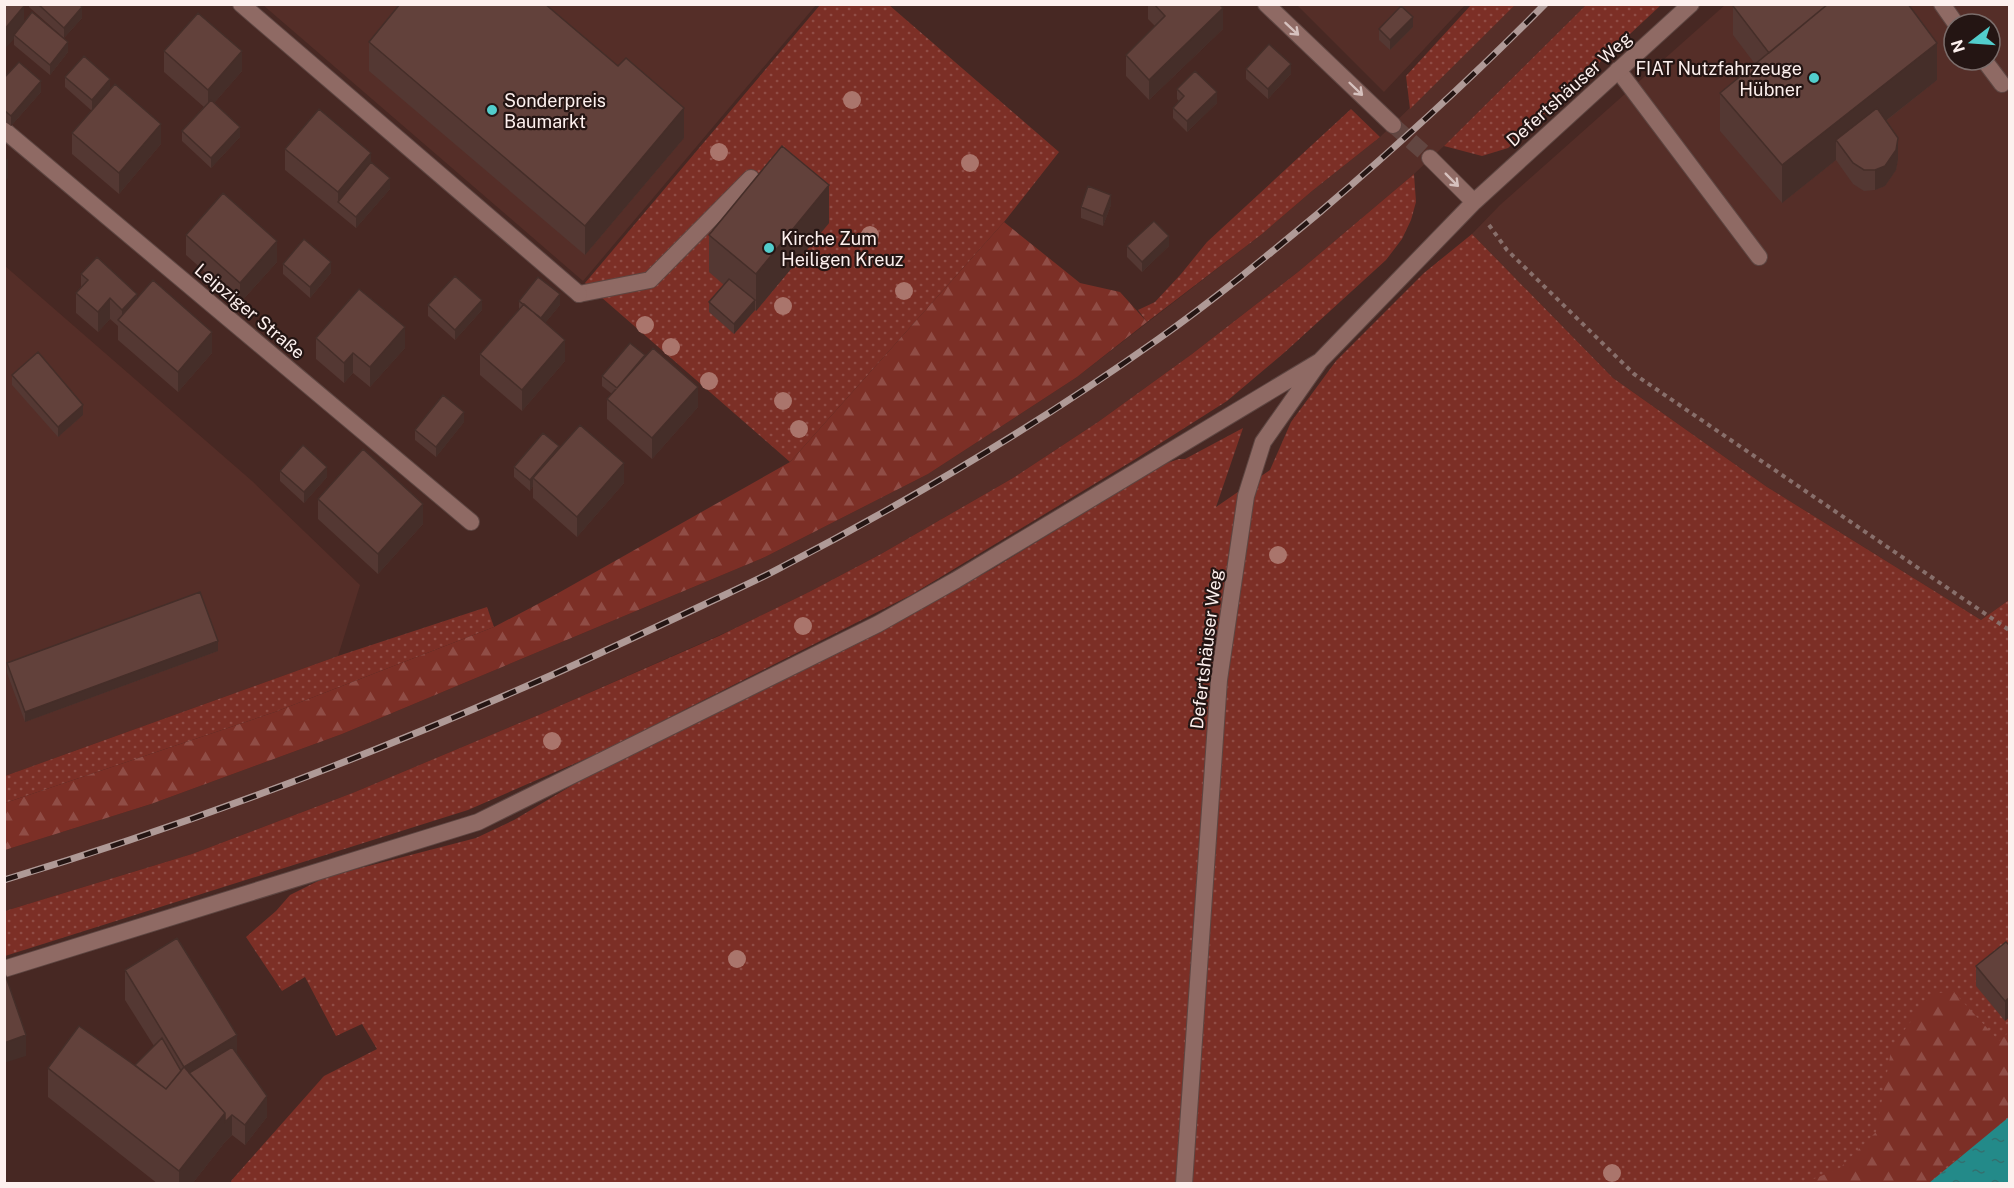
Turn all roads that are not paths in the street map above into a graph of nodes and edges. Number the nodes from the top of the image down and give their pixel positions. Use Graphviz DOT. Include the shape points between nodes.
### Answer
graph roads {
  1 [pos="241,4"];
  2 [pos="1266,4"];
  3 [pos="1691,4"];
  4 [pos="1618,70"];
  5 [pos="1993,72"];
  6 [pos="2002,84"];
  7 [pos="1393,125"];
  8 [pos="4,130"];
  9 [pos="1430,158"];
  10 [pos="751,178"];
  11 [pos="1474,202"];
  12 [pos="1759,257"];
  13 [pos="1320,361"];
  14 [pos="471,522"];
  15 [pos="4,969"];
  16 [pos="1184,1184"];
  1 -- 10 [label="street" via="579,294 650,280"];
  2 -- 7 [label="street, one-way"];
  3 -- 4 [label="street, Defertshäuser Weg"];
  4 -- 11 [label="street, Defertshäuser Weg"];
  4 -- 12 [label="street"];
  5 -- 6 [label="street"];
  8 -- 14 [label="street, Leipziger Straße"];
  9 -- 11 [label="street, one-way"];
  11 -- 13 [label="street, Defertshäuser Weg"];
  13 -- 15 [label="street" via="878,624 478,822"];
  13 -- 16 [label="street, Defertshäuser Weg" via="1263,442 1246,496 1219,680"];
}
